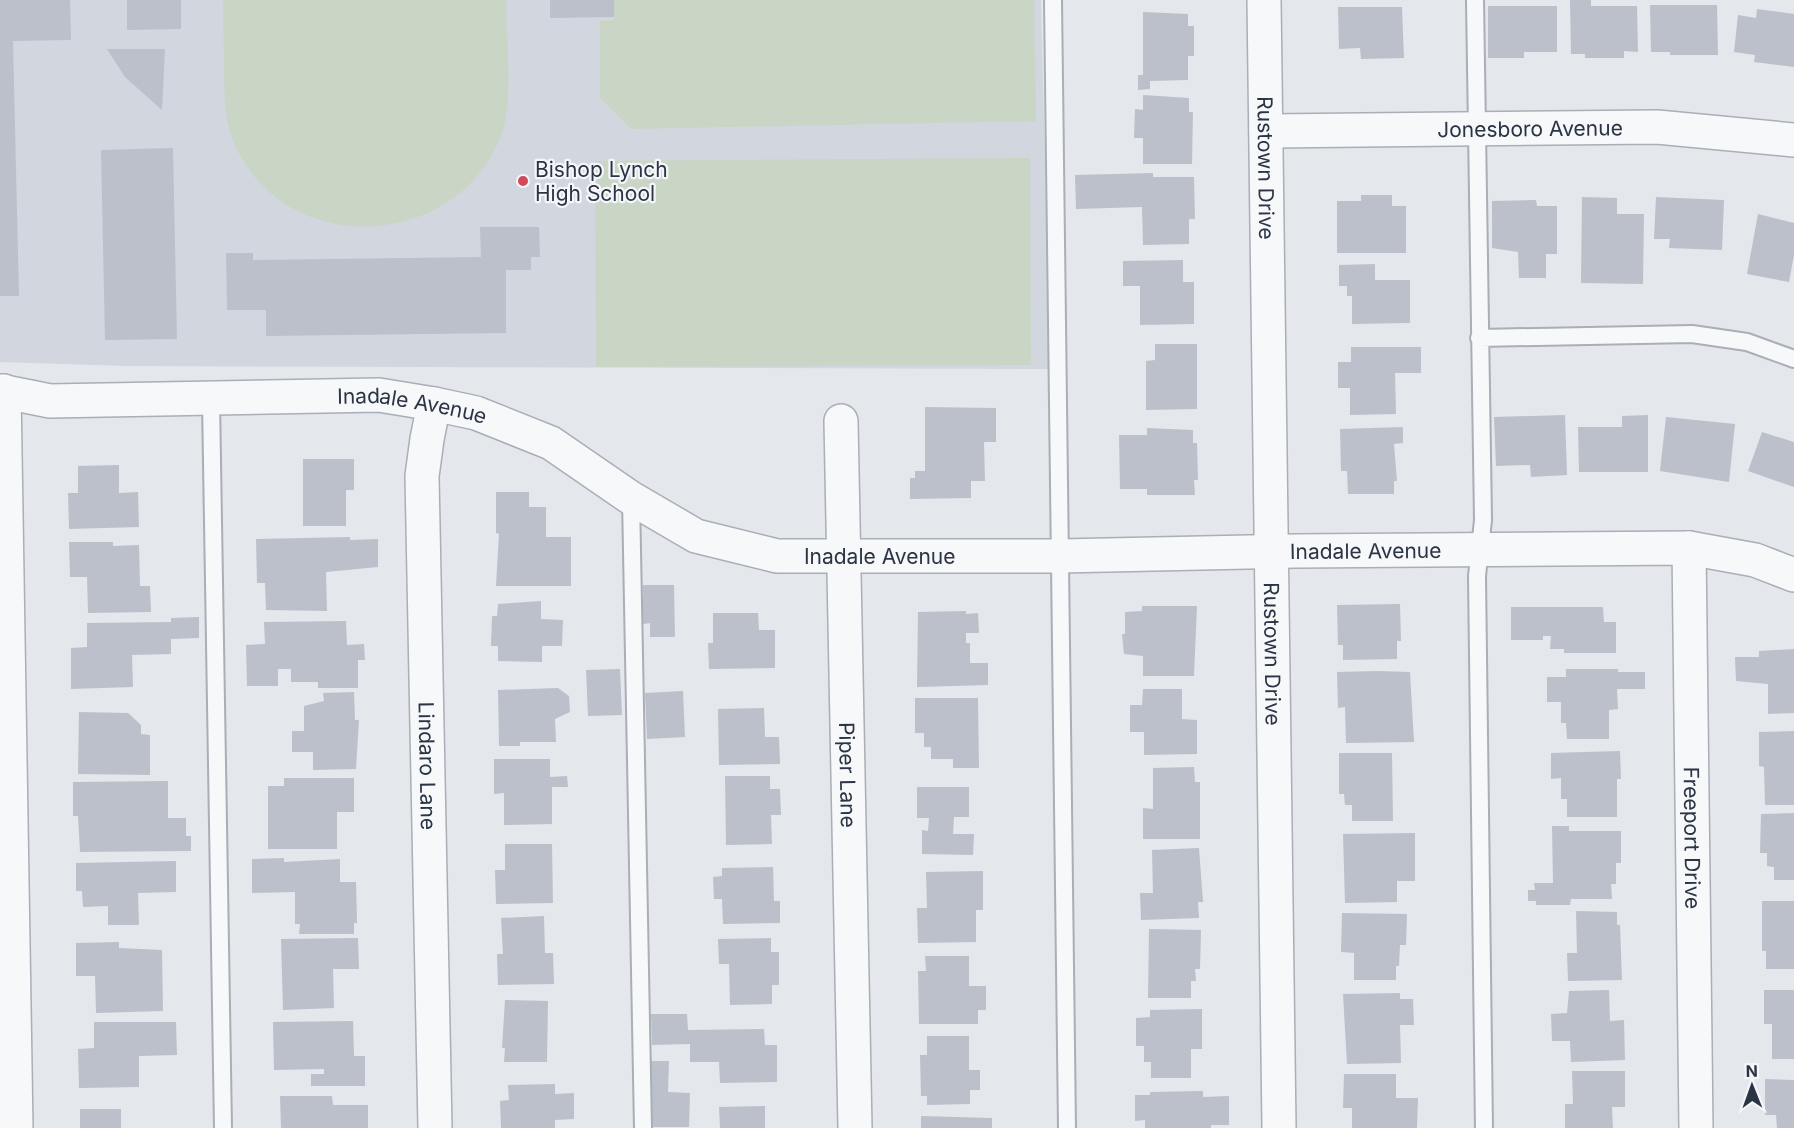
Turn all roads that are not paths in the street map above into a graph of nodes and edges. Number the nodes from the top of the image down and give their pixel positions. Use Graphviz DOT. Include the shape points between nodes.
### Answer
graph roads {
  1 [pos="1053,0"];
  2 [pos="1264,0"];
  3 [pos="1475,0"];
  4 [pos="1477,128"];
  5 [pos="1266,131"];
  6 [pos="1794,140"];
  7 [pos="1479,338"];
  8 [pos="1794,359"];
  9 [pos="2,391"];
  10 [pos="211,400"];
  11 [pos="434,404"];
  12 [pos="841,421"];
  13 [pos="631,498"];
  14 [pos="1689,548"];
  15 [pos="1480,549"];
  16 [pos="1271,552"];
  17 [pos="1060,556"];
  18 [pos="845,557"];
  19 [pos="1794,575"];
  20 [pos="15,1128"];
  21 [pos="223,1128"];
  22 [pos="435,1128"];
  23 [pos="643,1128"];
  24 [pos="855,1128"];
  25 [pos="1067,1128"];
  26 [pos="1279,1128"];
  27 [pos="1484,1128"];
  28 [pos="1696,1128"];
  1 -- 17 [label="lane"];
  2 -- 5 [label="street, Rustown Drive"];
  3 -- 4 [label="lane"];
  4 -- 5 [label="street, Jonesboro Avenue"];
  4 -- 6 [label="street, Jonesboro Avenue" via="1657,127"];
  4 -- 7 [label="lane"];
  5 -- 16 [label="street, Rustown Drive"];
  7 -- 8 [label="lane" via="1692,334 1747,342"];
  7 -- 15 [label="lane" via="1483,520"];
  9 -- 10 [label="street, Inadale Avenue" via="50,401"];
  9 -- 20 [label="street"];
  10 -- 11 [label="street, Inadale Avenue" via="379,395"];
  10 -- 21 [label="lane"];
  11 -- 13 [label="street, Inadale Avenue" via="476,412 550,443"];
  11 -- 22 [label="street, Lindaro Lane" via="422,476"];
  12 -- 18 [label="street, Piper Lane"];
  13 -- 18 [label="street, Inadale Avenue" via="696,536 777,556"];
  13 -- 23 [label="lane"];
  14 -- 15 [label="street, Inadale Avenue"];
  14 -- 19 [label="street, Inadale Avenue" via="1755,560"];
  14 -- 28 [label="street, Freeport Drive"];
  15 -- 16 [label="street, Inadale Avenue"];
  15 -- 27 [label="lane" via="1477,576"];
  16 -- 17 [label="street, Inadale Avenue"];
  16 -- 26 [label="street, Rustown Drive"];
  17 -- 18 [label="street, Inadale Avenue"];
  17 -- 25 [label="lane"];
  18 -- 24 [label="street, Piper Lane"];
}
